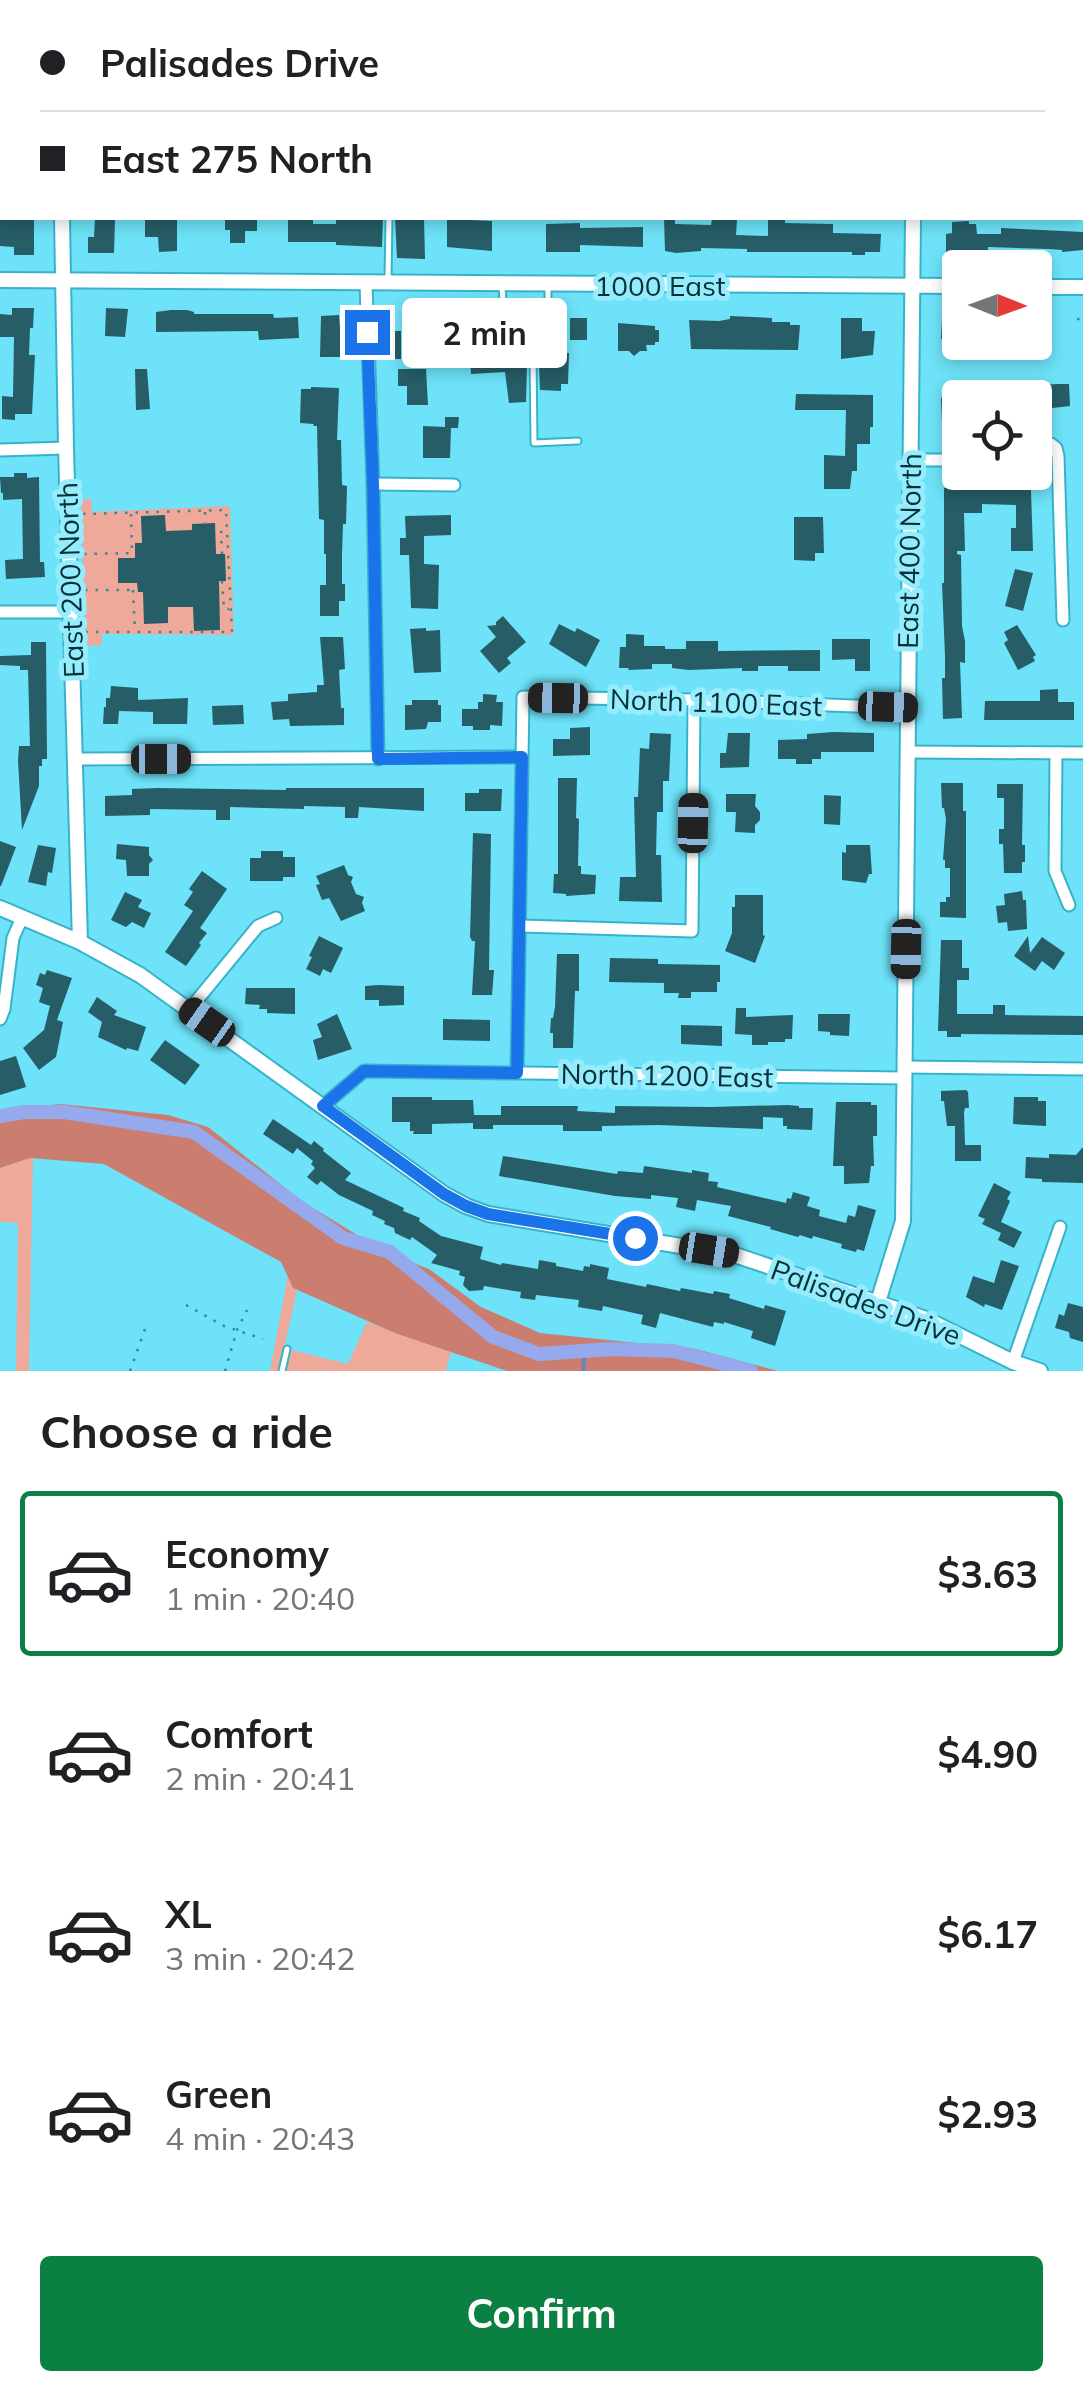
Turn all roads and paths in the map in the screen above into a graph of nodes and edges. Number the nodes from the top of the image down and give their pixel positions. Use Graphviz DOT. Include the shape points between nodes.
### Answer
graph roads {
  1 [pos="62,220"];
  2 [pos="389,220"];
  3 [pos="913,220"];
  4 [pos="0,280"];
  5 [pos="63,281"];
  6 [pos="366,284"];
  7 [pos="388,284"];
  8 [pos="502,284"];
  9 [pos="548,284"];
  10 [pos="913,285"];
  11 [pos="942,286"];
  12 [pos="1052,287"];
  13 [pos="1083,288"];
  14 [pos="533,355"];
  15 [pos="578,442"];
  16 [pos="1052,446"];
  17 [pos="66,448"];
  18 [pos="0,450"];
  19 [pos="910,460"];
  20 [pos="942,460"];
  21 [pos="373,484"];
  22 [pos="454,485"];
  23 [pos="205,510"];
  24 [pos="130,512"];
  25 [pos="82,514"];
  26 [pos="205,523"];
  27 [pos="227,531"];
  28 [pos="82,554"];
  29 [pos="222,554"];
  30 [pos="222,581"];
  31 [pos="84,590"];
  32 [pos="231,610"];
  33 [pos="0,612"];
  34 [pos="72,612"];
  35 [pos="1062,620"];
  36 [pos="85,632"];
  37 [pos="135,632"];
  38 [pos="694,700"];
  39 [pos="908,708"];
  40 [pos="908,752"];
  41 [pos="1056,753"];
  42 [pos="1083,753"];
  43 [pos="522,757"];
  44 [pos="76,759"];
  45 [pos="378,759"];
  46 [pos="1068,904"];
  47 [pos="0,908"];
  48 [pos="22,918"];
  49 [pos="276,918"];
  50 [pos="520,926"];
  51 [pos="80,942"];
  52 [pos="189,1010"];
  53 [pos="0,1019"];
  54 [pos="1083,1068"];
  55 [pos="904,1072"];
  56 [pos="517,1073"];
  57 [pos="323,1106"];
  58 [pos="1060,1227"];
  59 [pos="878,1302"];
  60 [pos="186,1305"];
  61 [pos="247,1310"];
  62 [pos="146,1329"];
  63 [pos="237,1330"];
  64 [pos="263,1340"];
  65 [pos="287,1349"];
  66 [pos="1012,1362"];
  67 [pos="130,1371"];
  68 [pos="225,1371"];
  69 [pos="282,1371"];
  70 [pos="1040,1371"];
  1 -- 5 [label="street, East 200 North"];
  2 -- 7 [label="lane"];
  3 -- 10 [label="street, East 400 North"];
  4 -- 5 [label="street, 1000 East"];
  5 -- 6 [label="street, 1000 East"];
  5 -- 17 [label="street, East 200 North"];
  6 -- 7 [label="street, 1000 East"];
  6 -- 21 [label="street"];
  7 -- 8 [label="street, 1000 East"];
  8 -- 9 [label="street, 1000 East"];
  8 -- 14 [label="lane" via="505,330"];
  9 -- 10 [label="street, 1000 East"];
  9 -- 14 [label="lane" via="548,334"];
  10 -- 11 [label="street, 1000 East"];
  10 -- 19 [label="street, East 400 North"];
  12 -- 13 [label="street"];
  14 -- 15 [label="lane" via="534,443"];
  16 -- 35 [label="street"];
  17 -- 18 [label="street"];
  17 -- 34 [label="street, East 200 North"];
  19 -- 20 [label="street"];
  19 -- 39 [label="street, East 400 North"];
  21 -- 22 [label="street"];
  21 -- 45 [label="street"];
  23 -- 24 [label="path"];
  23 -- 26 [label="path"];
  23 -- 27 [label="path" via="226,510"];
  24 -- 25 [label="path"];
  24 -- 28 [label="path" via="133,553"];
  27 -- 29 [label="path"];
  27 -- 32 [label="path"];
  30 -- 32 [label="path" via="224,610"];
  31 -- 37 [label="path" via="135,590"];
  32 -- 37 [label="path" via="232,632"];
  33 -- 34 [label="street"];
  34 -- 44 [label="street, East 200 North"];
  36 -- 37 [label="path"];
  38 -- 39 [label="street, North 1100 East"];
  38 -- 43 [label="street, North 1100 East" via="524,697"];
  38 -- 50 [label="street" via="692,931"];
  39 -- 40 [label="street, East 400 North"];
  40 -- 41 [label="street"];
  40 -- 55 [label="street, East 400 North"];
  41 -- 42 [label="street"];
  41 -- 46 [label="street" via="1055,871"];
  43 -- 45 [label="street"];
  43 -- 50 [label="street"];
  44 -- 45 [label="street"];
  44 -- 51 [label="street, East 200 North"];
  47 -- 48 [label="street, Palisades Drive"];
  48 -- 51 [label="street, Palisades Drive"];
  48 -- 53 [label="street"];
  49 -- 52 [label="street" via="258,926"];
  50 -- 56 [label="street"];
  51 -- 52 [label="street, Palisades Drive"];
  52 -- 57 [label="street, Palisades Drive"];
  54 -- 55 [label="street, North 1200 East"];
  55 -- 56 [label="street, North 1200 East"];
  55 -- 59 [label="street, East 400 North" via="903,1221"];
  56 -- 57 [label="street, North 1200 East" via="364,1071"];
  57 -- 59 [label="street, Palisades Drive" via="444,1194 488,1214 735,1254"];
  58 -- 66 [label="street"];
  59 -- 66 [label="street, Palisades Drive"];
  60 -- 63 [label="path"];
  61 -- 63 [label="path"];
  62 -- 67 [label="path"];
  63 -- 64 [label="path"];
  63 -- 68 [label="path"];
  65 -- 69 [label="lane"];
  66 -- 70 [label="street, Palisades Drive"];
}
